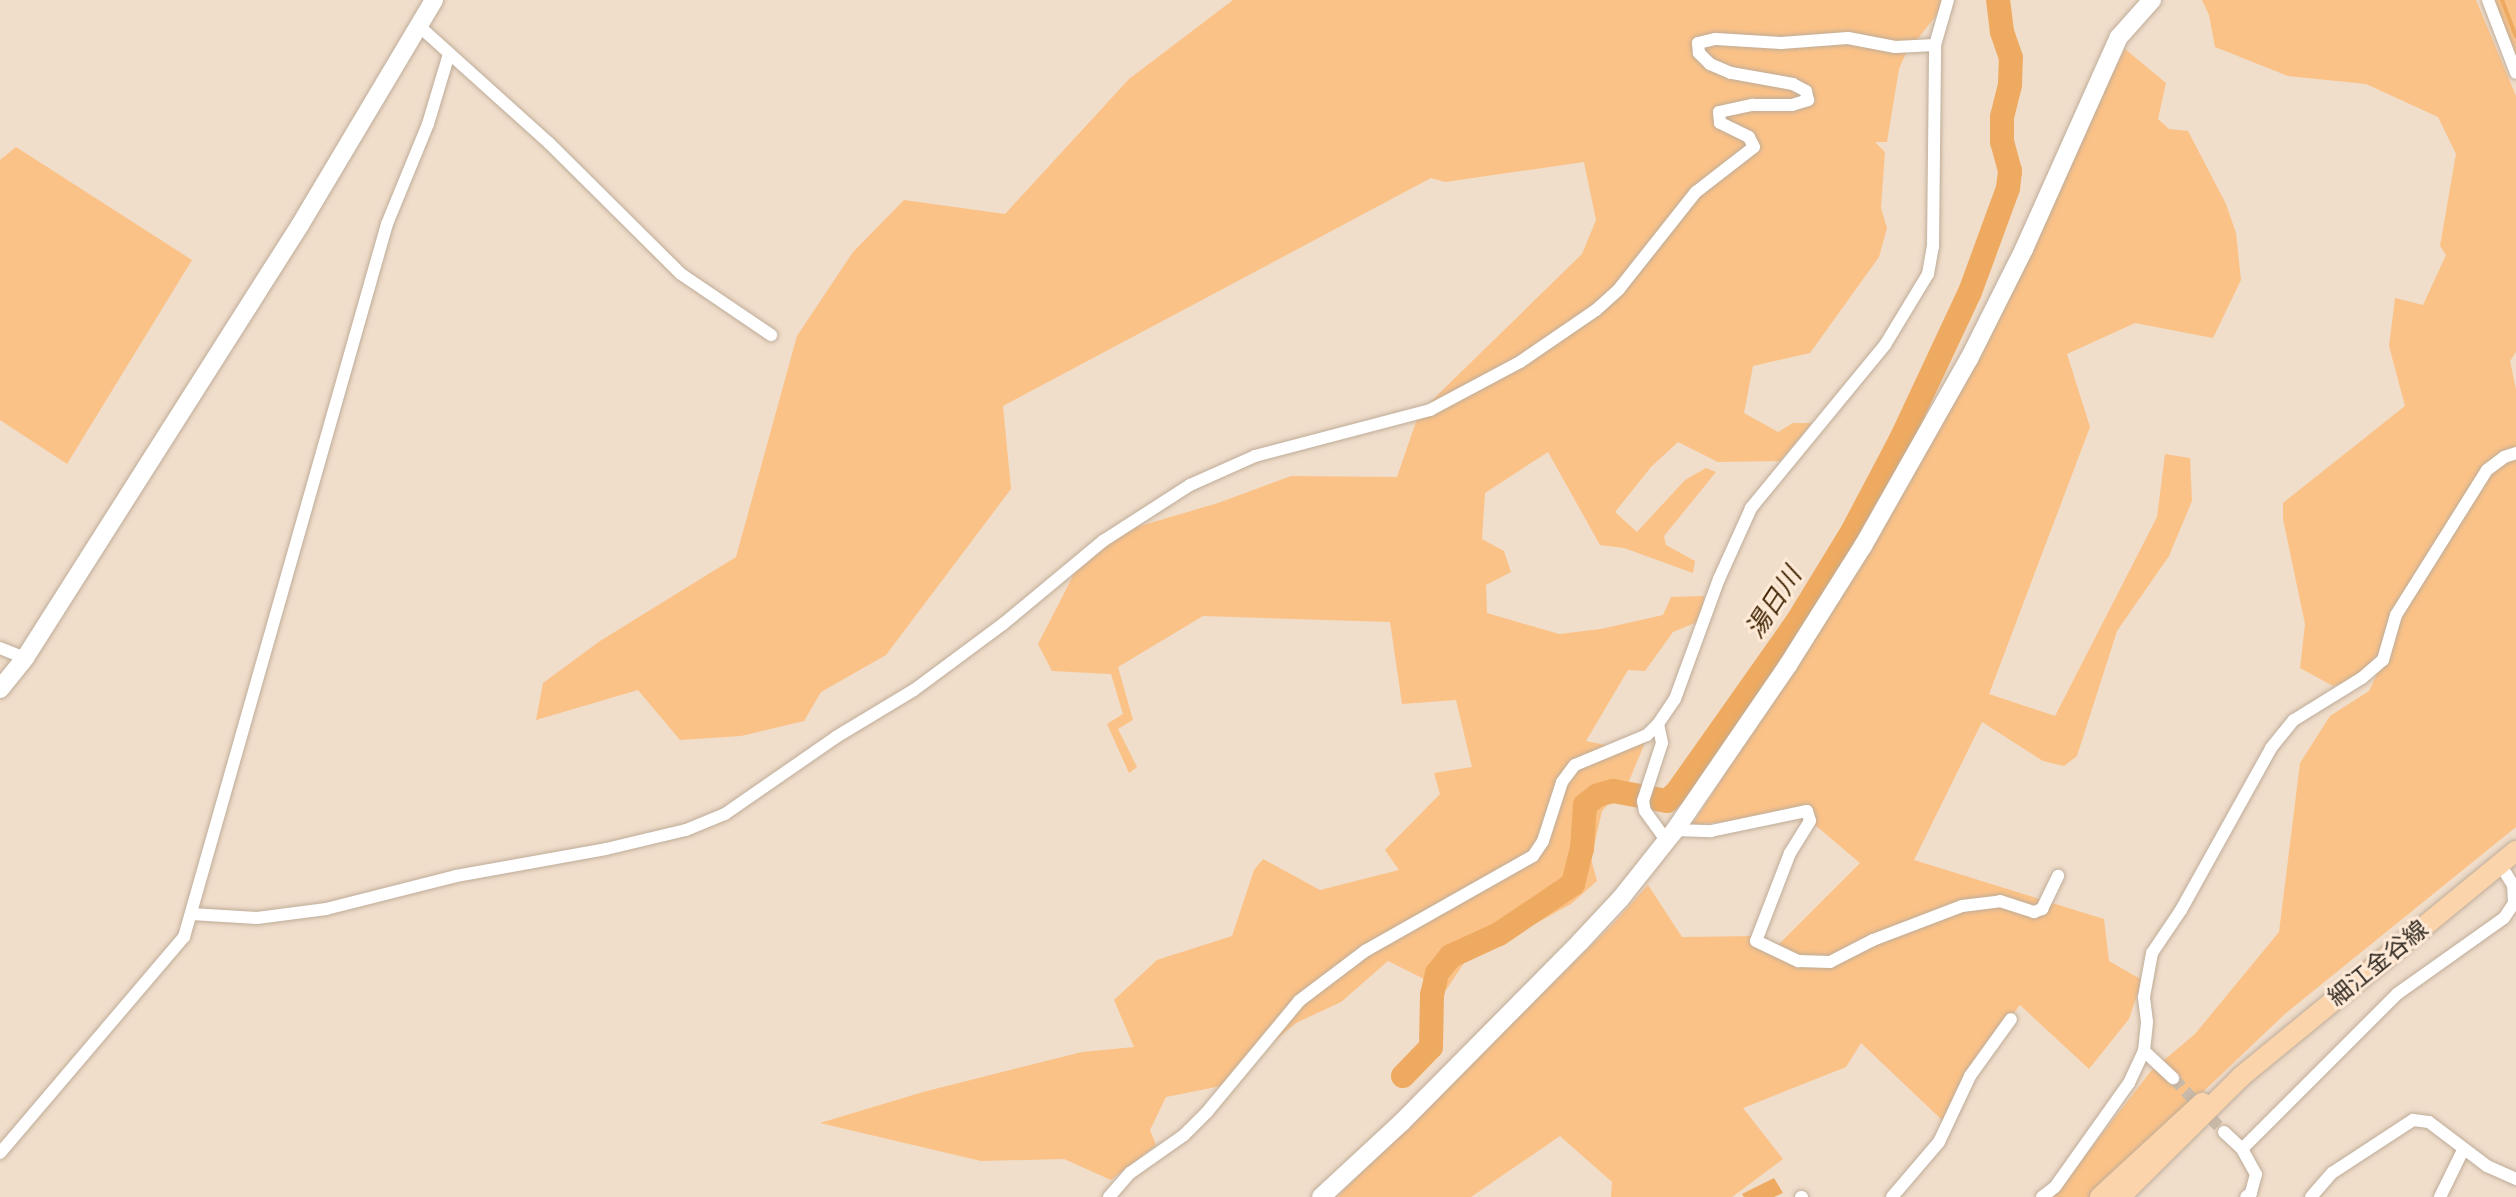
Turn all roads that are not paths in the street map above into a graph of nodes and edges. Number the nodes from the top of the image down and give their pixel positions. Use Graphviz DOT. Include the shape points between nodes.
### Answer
graph roads {
  1 [pos="434,0"];
  2 [pos="1948,0"];
  3 [pos="2152,0"];
  4 [pos="2488,0"];
  5 [pos="419,26"];
  6 [pos="1935,45"];
  7 [pos="449,54"];
  8 [pos="2516,73"];
  9 [pos="771,335"];
  10 [pos="2516,453"];
  11 [pos="0,648"];
  12 [pos="25,658"];
  13 [pos="0,689"];
  14 [pos="1658,724"];
  15 [pos="1671,836"];
  16 [pos="2508,858"];
  17 [pos="2058,876"];
  18 [pos="191,914"];
  19 [pos="2011,1019"];
  20 [pos="2144,1051"];
  21 [pos="2242,1076"];
  22 [pos="2173,1078"];
  23 [pos="2224,1132"];
  24 [pos="2242,1149"];
  25 [pos="2463,1150"];
  26 [pos="0,1153"];
  27 [pos="2516,1179"];
  28 [pos="1109,1197"];
  29 [pos="1321,1197"];
  30 [pos="1892,1197"];
  31 [pos="2042,1197"];
  32 [pos="2100,1197"];
  33 [pos="2120,1197"];
  34 [pos="2246,1197"];
  35 [pos="2311,1197"];
  36 [pos="2440,1197"];
  1 -- 5 [label="street"];
  2 -- 6 [label="street"];
  3 -- 15 [label="street" via="2119,37 1969,359 1863,546"];
  4 -- 8 [label="street"];
  5 -- 7 [label="street"];
  5 -- 12 [label="street" via="300,225"];
  6 -- 14 [label="street" via="1933,247 1928,274 1885,345 1751,508 1675,699"];
  6 -- 18 [label="street" via="1895,47 1848,38 1698,43 1699,53 1710,64 1793,84 1806,91 1808,100 1719,112 1720,123 1749,137 1754,147 1696,192 1596,310 1520,362 1430,410 1255,456 1190,485 1103,541 914,690 725,814 672,833 456,876 326,909 257,918"];
  7 -- 9 [label="street" via="549,143 681,274"];
  7 -- 18 [label="street" via="428,124 387,224"];
  10 -- 20 [label="street" via="2487,470 2396,615 2383,660 2294,720 2271,748 2152,953 2144,997"];
  11 -- 12 [label="street"];
  12 -- 13 [label="street"];
  14 -- 15 [label="street" via="1662,743 1643,801 1645,811"];
  14 -- 28 [label="street" via="1647,735 1575,765 1562,782 1533,856 1365,951 1299,1001 1207,1112 1130,1173"];
  15 -- 17 [label="street" via="1807,811 1810,821 1790,853 1756,941 1798,961 1830,962 1962,906 2000,901 2034,912 2042,909"];
  15 -- 29 [label="street" via="1570,953"];
  16 -- 21 [label="main road, 細江金谷線"];
  16 -- 24 [label="street" via="2514,903 2504,918 2397,994"];
  18 -- 26 [label="street" via="184,937 163,964"];
  19 -- 30 [label="street" via="1970,1076 1939,1142"];
  20 -- 22 [label="street"];
  20 -- 31 [label="street" via="2129,1083 2055,1187"];
  21 -- 32 [label="main road, 細江金谷線" via="2187,1114"];
  21 -- 33 [label="main road, 細江金谷線"];
  23 -- 24 [label="street"];
  24 -- 34 [label="street" via="2256,1174"];
  25 -- 27 [label="street"];
  25 -- 35 [label="street" via="2429,1122 2413,1120 2332,1173"];
  25 -- 36 [label="street"];
}
